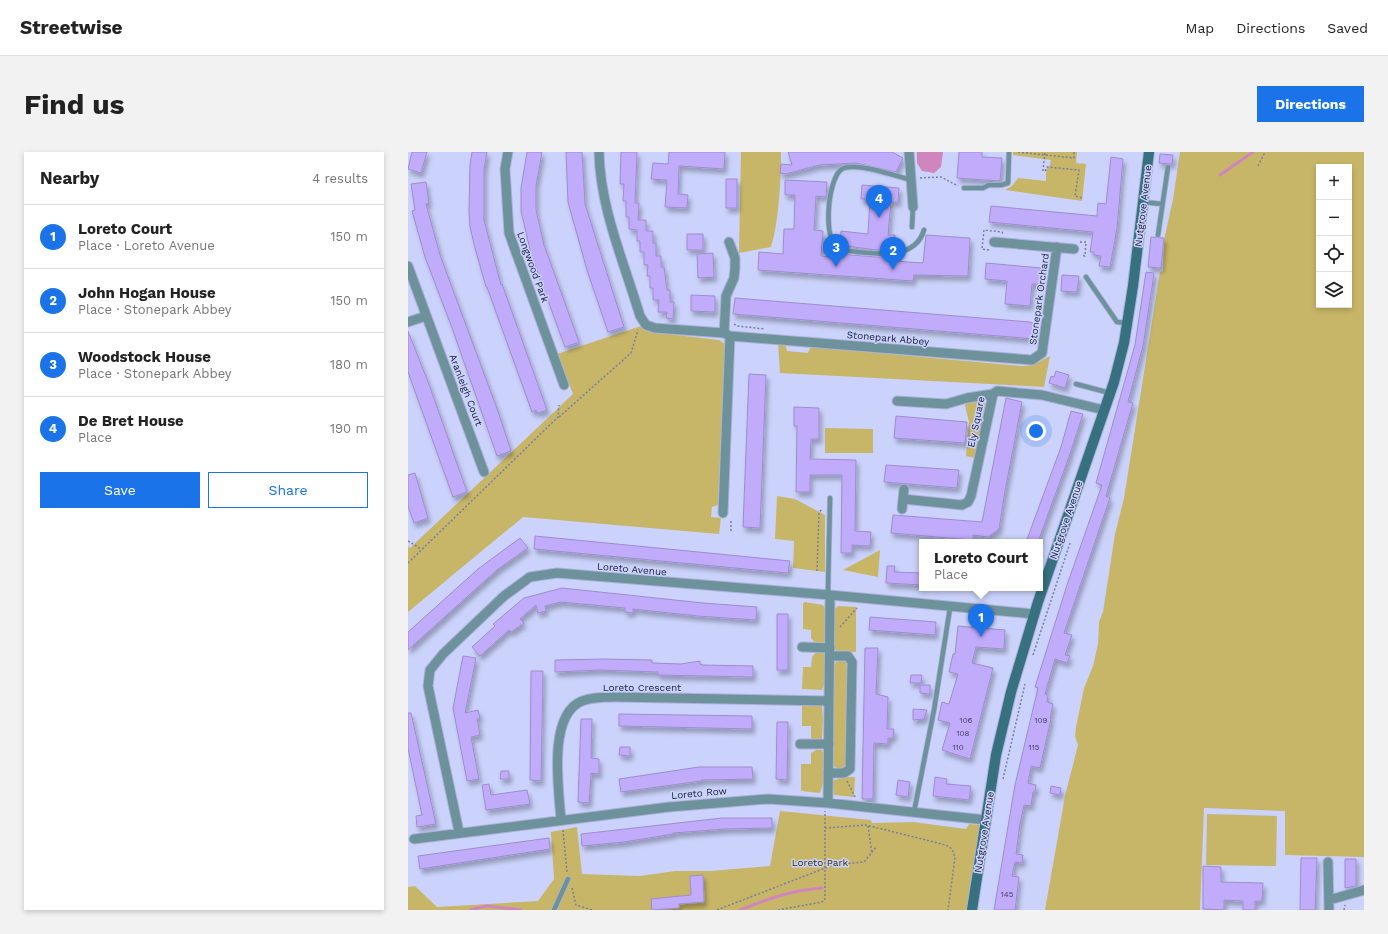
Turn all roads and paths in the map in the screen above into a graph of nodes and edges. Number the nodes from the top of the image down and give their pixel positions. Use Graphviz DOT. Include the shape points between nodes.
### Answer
graph roads {
  1 [pos="508,152"];
  2 [pos="599,152"];
  3 [pos="909,152"];
  4 [pos="1008,152"];
  5 [pos="1018,152"];
  6 [pos="1074,152"];
  7 [pos="1149,152"];
  8 [pos="1265,152"];
  9 [pos="1045,153"];
  10 [pos="1258,166"];
  11 [pos="1168,167"];
  12 [pos="911,180"];
  13 [pos="964,188"];
  14 [pos="1082,198"];
  15 [pos="1143,202"];
  16 [pos="1162,204"];
  17 [pos="913,207"];
  18 [pos="912,227"];
  19 [pos="924,230"];
  20 [pos="1004,235"];
  21 [pos="1158,235"];
  22 [pos="729,242"];
  23 [pos="992,246"];
  24 [pos="1057,247"];
  25 [pos="1077,248"];
  26 [pos="408,266"];
  27 [pos="1086,277"];
  28 [pos="426,316"];
  29 [pos="408,322"];
  30 [pos="732,323"];
  31 [pos="1127,323"];
  32 [pos="768,329"];
  33 [pos="638,330"];
  34 [pos="727,334"];
  35 [pos="1042,353"];
  36 [pos="1076,384"];
  37 [pos="564,385"];
  38 [pos="1110,393"];
  39 [pos="993,394"];
  40 [pos="897,401"];
  41 [pos="559,405"];
  42 [pos="1104,410"];
  43 [pos="558,417"];
  44 [pos="484,472"];
  45 [pos="904,488"];
  46 [pos="903,499"];
  47 [pos="830,500"];
  48 [pos="902,509"];
  49 [pos="723,513"];
  50 [pos="408,541"];
  51 [pos="421,549"];
  52 [pos="408,564"];
  53 [pos="817,571"];
  54 [pos="1043,588"];
  55 [pos="1042,591"];
  56 [pos="830,595"];
  57 [pos="859,605"];
  58 [pos="950,608"];
  59 [pos="1034,614"];
  60 [pos="802,647"];
  61 [pos="830,647"];
  62 [pos="829,701"];
  63 [pos="800,744"];
  64 [pos="829,744"];
  65 [pos="828,773"];
  66 [pos="828,803"];
  67 [pos="914,812"];
  68 [pos="562,820"];
  69 [pos="986,820"];
  70 [pos="868,825"];
  71 [pos="825,828"];
  72 [pos="459,832"];
  73 [pos="414,838"];
  74 [pos="877,846"];
  75 [pos="872,854"];
  76 [pos="1328,862"];
  77 [pos="825,869"];
  78 [pos="568,879"];
  79 [pos="1364,890"];
  80 [pos="1329,900"];
  81 [pos="554,910"];
  82 [pos="592,910"];
  83 [pos="717,910"];
  84 [pos="778,910"];
  85 [pos="948,910"];
  86 [pos="972,910"];
  87 [pos="1329,910"];
  1 -- 37 [label="street, Longwood Park" via="505,169 509,233"];
  2 -- 34 [label="street, Stonepark Abbey" via="599,176 605,203 640,316 646,325"];
  3 -- 12 [label="street"];
  4 -- 13 [label="lane" via="1008,183 983,188"];
  5 -- 9 [label="path"];
  6 -- 9 [label="path" via="1074,158"];
  7 -- 15 [label="main road, Nutgrove Avenue"];
  8 -- 10 [label="path"];
  9 -- 14 [label="path" via="1044,171 1047,167 1079,170 1075,196"];
  11 -- 16 [label="lane"];
  12 -- 13 [label="path" via="929,176 941,177"];
  12 -- 17 [label="street"];
  12 -- 19 [label="lane" via="866,169 842,169 837,174 830,200 829,232 832,244 835,249 840,250 898,253 918,244"];
  15 -- 16 [label="lane"];
  15 -- 31 [label="main road, Nutgrove Avenue" via="1134,286"];
  16 -- 21 [label="lane"];
  17 -- 18 [label="lane"];
  20 -- 23 [label="path" via="1002,232 984,230 982,250"];
  22 -- 34 [label="street" via="735,258 735,268 734,278 726,296"];
  23 -- 24 [label="street, Stonepark Orchard"];
  24 -- 25 [label="street, Stonepark Orchard"];
  24 -- 35 [label="street, Stonepark Orchard"];
  25 -- 25 [label="path" via="1086,242 1085,256"];
  26 -- 28 [label="street, Aranleigh Court"];
  27 -- 31 [label="lane" via="1116,322"];
  28 -- 29 [label="street"];
  28 -- 44 [label="street, Aranleigh Court"];
  30 -- 32 [label="path" via="737,326"];
  31 -- 38 [label="main road, Nutgrove Avenue"];
  33 -- 43 [label="path" via="631,353"];
  34 -- 35 [label="street, Stonepark Abbey" via="1032,360"];
  34 -- 49 [label="street"];
  36 -- 38 [label="lane"];
  38 -- 42 [label="main road, Nutgrove Avenue"];
  39 -- 40 [label="street" via="946,404"];
  39 -- 42 [label="street, Ely Square" via="1004,390 1042,395"];
  39 -- 46 [label="street, Ely Square" via="968,502 962,504"];
  41 -- 43 [label="path"];
  42 -- 54 [label="main road, Nutgrove Avenue"];
  43 -- 51 [label="path"];
  45 -- 46 [label="street"];
  46 -- 48 [label="street"];
  47 -- 53 [label="path" via="819,512"];
  47 -- 56 [label="lane"];
  50 -- 51 [label="path"];
  51 -- 52 [label="path"];
  55 -- 59 [label="main road, Nutgrove Avenue"];
  56 -- 58 [label="street, Loreto Avenue"];
  56 -- 61 [label="street"];
  56 -- 72 [label="street, Loreto Avenue" via="557,573 530,577 504,596 443,654 430,670 428,686"];
  57 -- 61 [label="path"];
  58 -- 59 [label="street, Loreto Avenue"];
  58 -- 67 [label="lane"];
  59 -- 69 [label="main road, Nutgrove Avenue" via="996,755"];
  60 -- 61 [label="street"];
  61 -- 62 [label="street"];
  61 -- 65 [label="street" via="848,656 852,662 850,769 844,773"];
  62 -- 64 [label="street"];
  62 -- 68 [label="street, Loreto Crescent" via="616,697 581,702 570,709 562,725 557,753"];
  63 -- 64 [label="street"];
  64 -- 65 [label="street"];
  65 -- 66 [label="street"];
  66 -- 67 [label="street, Loreto Row"];
  66 -- 68 [label="street, Loreto Row" via="768,799 669,807"];
  66 -- 71 [label="path" via="825,807"];
  67 -- 69 [label="street, Loreto Row"];
  68 -- 72 [label="street, Loreto Row"];
  68 -- 78 [label="path"];
  69 -- 86 [label="main road, Nutgrove Avenue"];
  70 -- 71 [label="path"];
  70 -- 75 [label="path"];
  70 -- 85 [label="path" via="946,845 952,850 955,858"];
  71 -- 77 [label="path"];
  72 -- 73 [label="street, Loreto Row"];
  74 -- 75 [label="path"];
  75 -- 77 [label="path" via="864,862 833,865"];
  76 -- 80 [label="street"];
  77 -- 83 [label="path"];
  77 -- 84 [label="path" via="825,899 822,902"];
  78 -- 81 [label="lane"];
  78 -- 82 [label="path" via="576,905"];
  79 -- 80 [label="street"];
  80 -- 87 [label="street"];
}
